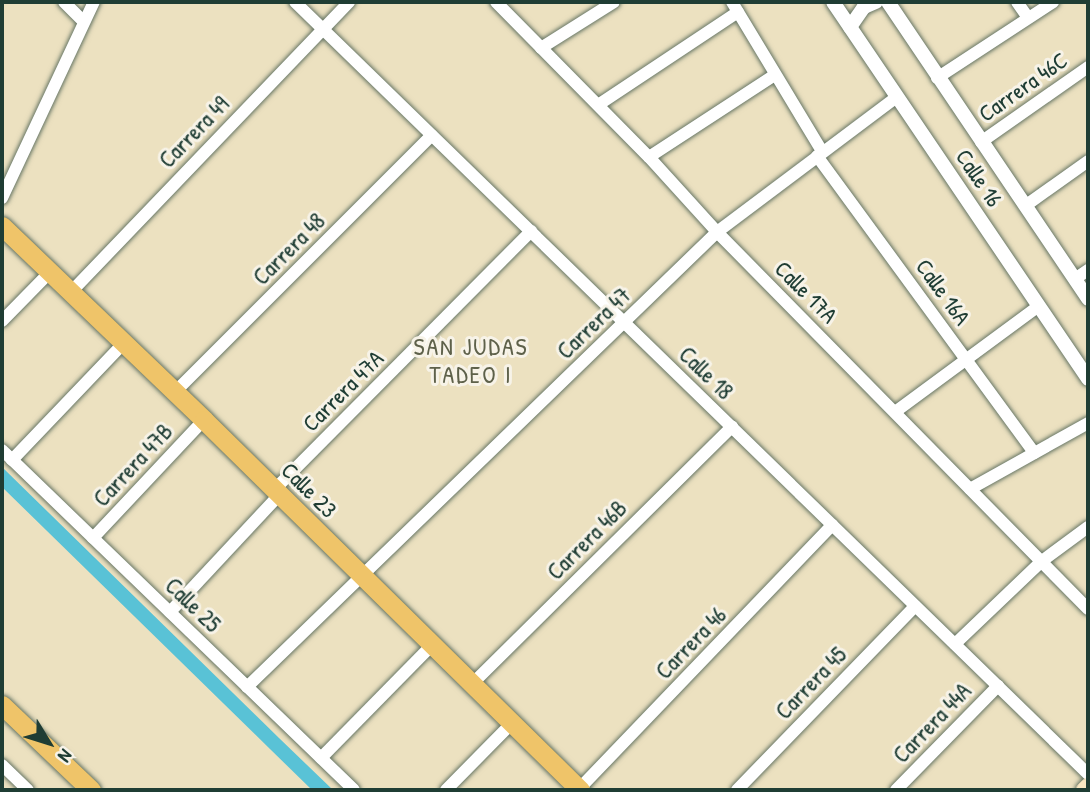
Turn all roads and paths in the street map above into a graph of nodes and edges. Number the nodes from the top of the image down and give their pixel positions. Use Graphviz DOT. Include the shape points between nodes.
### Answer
graph roads {
  1 [pos="64,2"];
  2 [pos="94,2"];
  3 [pos="295,2"];
  4 [pos="349,2"];
  5 [pos="496,2"];
  6 [pos="614,2"];
  7 [pos="861,2"];
  8 [pos="876,2"];
  9 [pos="888,2"];
  10 [pos="1017,2"];
  11 [pos="1053,2"];
  12 [pos="836,6"];
  13 [pos="735,7"];
  14 [pos="1028,18"];
  15 [pos="84,22"];
  16 [pos="850,27"];
  17 [pos="322,29"];
  18 [pos="541,48"];
  19 [pos="1088,67"];
  20 [pos="775,75"];
  21 [pos="937,78"];
  22 [pos="897,97"];
  23 [pos="598,105"];
  24 [pos="432,135"];
  25 [pos="981,142"];
  26 [pos="820,153"];
  27 [pos="649,157"];
  28 [pos="1088,162"];
  29 [pos="2,198"];
  30 [pos="1025,206"];
  31 [pos="2,226"];
  32 [pos="531,231"];
  33 [pos="717,232"];
  34 [pos="1088,270"];
  35 [pos="50,272"];
  36 [pos="1075,279"];
  37 [pos="71,292"];
  38 [pos="1088,299"];
  39 [pos="1039,306"];
  40 [pos="2,321"];
  41 [pos="625,323"];
  42 [pos="124,343"];
  43 [pos="966,360"];
  44 [pos="1088,379"];
  45 [pos="175,392"];
  46 [pos="895,412"];
  47 [pos="204,420"];
  48 [pos="1088,423"];
  49 [pos="732,427"];
  50 [pos="2,450"];
  51 [pos="1034,453"];
  52 [pos="12,460"];
  53 [pos="970,489"];
  54 [pos="277,493"];
  55 [pos="832,525"];
  56 [pos="1088,527"];
  57 [pos="93,538"];
  58 [pos="1042,561"];
  59 [pos="363,577"];
  60 [pos="915,606"];
  61 [pos="1088,609"];
  62 [pos="170,612"];
  63 [pos="954,644"];
  64 [pos="432,645"];
  65 [pos="472,684"];
  66 [pos="998,686"];
  67 [pos="247,687"];
  68 [pos="2,705"];
  69 [pos="512,723"];
  70 [pos="321,758"];
  71 [pos="2,765"];
  72 [pos="1088,774"];
  73 [pos="1088,786"];
  74 [pos="24,789"];
  75 [pos="91,790"];
  76 [pos="354,790"];
  77 [pos="446,790"];
  78 [pos="580,790"];
  79 [pos="737,790"];
  80 [pos="896,790"];
  81 [pos="1084,790"];
  1 -- 15 [label="street"];
  2 -- 15 [label="street"];
  3 -- 17 [label="street, Calle 18"];
  4 -- 17 [label="street, Carrera 49"];
  5 -- 18 [label="street, Calle 17A"];
  6 -- 18 [label="street"];
  7 -- 12 [label="street"];
  8 -- 16 [label="street" via="864,7"];
  9 -- 21 [label="street, Calle 16"];
  10 -- 14 [label="street"];
  11 -- 14 [label="street"];
  12 -- 16 [label="street, Calle 16"];
  13 -- 20 [label="street, Calle 16A"];
  13 -- 23 [label="street"];
  14 -- 21 [label="street"];
  15 -- 29 [label="street"];
  16 -- 22 [label="street, Calle 16"];
  17 -- 24 [label="street, Calle 18"];
  17 -- 37 [label="street, Carrera 49"];
  18 -- 23 [label="street, Calle 17A"];
  19 -- 25 [label="street, Carrera 46C"];
  20 -- 26 [label="street, Calle 16A"];
  20 -- 27 [label="street"];
  21 -- 25 [label="street, Calle 16"];
  22 -- 26 [label="street, Carrera 47"];
  22 -- 39 [label="street, Calle 16"];
  23 -- 27 [label="street, Calle 17A"];
  24 -- 32 [label="street, Calle 18"];
  24 -- 45 [label="street, Carrera 48"];
  25 -- 30 [label="street, Calle 16"];
  26 -- 33 [label="street, Carrera 47"];
  26 -- 43 [label="street, Calle 16A"];
  27 -- 33 [label="street, Calle 17A"];
  28 -- 30 [label="street"];
  30 -- 36 [label="street, Calle 16"];
  31 -- 35 [label="main road, Calle 23"];
  32 -- 41 [label="street, Calle 18"];
  32 -- 54 [label="street, Carrera 47A"];
  33 -- 41 [label="street, Carrera 47"];
  33 -- 46 [label="street, Calle 17A"];
  34 -- 36 [label="street"];
  35 -- 37 [label="main road, Calle 23"];
  35 -- 40 [label="street"];
  36 -- 38 [label="street, Calle 16"];
  37 -- 42 [label="main road, Calle 23"];
  39 -- 43 [label="street"];
  39 -- 44 [label="street, Calle 16"];
  41 -- 49 [label="street, Calle 18"];
  41 -- 59 [label="street, Carrera 47"];
  42 -- 45 [label="main road, Calle 23"];
  42 -- 52 [label="street"];
  43 -- 46 [label="street"];
  43 -- 51 [label="street, Calle 16A"];
  45 -- 47 [label="main road, Calle 23"];
  46 -- 53 [label="street, Calle 17A"];
  47 -- 54 [label="main road, Calle 23"];
  47 -- 57 [label="street, Carrera 47B"];
  48 -- 51 [label="street"];
  49 -- 55 [label="street, Calle 18"];
  49 -- 65 [label="street, Carrera 46B"];
  50 -- 52 [label="street, Calle 25"];
  51 -- 53 [label="street"];
  52 -- 57 [label="street, Calle 25"];
  53 -- 58 [label="street, Calle 17A"];
  54 -- 59 [label="main road, Calle 23"];
  54 -- 62 [label="street, Carrera 47A"];
  55 -- 60 [label="street, Calle 18"];
  55 -- 78 [label="street, Carrera 46"];
  56 -- 58 [label="street"];
  57 -- 62 [label="street, Calle 25"];
  58 -- 61 [label="street, Calle 17A"];
  58 -- 63 [label="street"];
  59 -- 64 [label="main road, Calle 23"];
  59 -- 67 [label="street, Carrera 47"];
  60 -- 63 [label="street, Calle 18"];
  60 -- 79 [label="street, Carrera 45"];
  62 -- 67 [label="street, Calle 25"];
  63 -- 66 [label="street, Calle 18"];
  64 -- 65 [label="main road, Calle 23"];
  64 -- 70 [label="street"];
  65 -- 69 [label="main road, Calle 23"];
  66 -- 72 [label="street, Calle 18"];
  66 -- 80 [label="street, Carrera 44A"];
  67 -- 70 [label="street, Calle 25"];
  68 -- 75 [label="main road"];
  69 -- 77 [label="street"];
  69 -- 78 [label="main road, Calle 23"];
  70 -- 76 [label="street, Calle 25"];
  71 -- 74 [label="street"];
  73 -- 81 [label="main road"];
}
